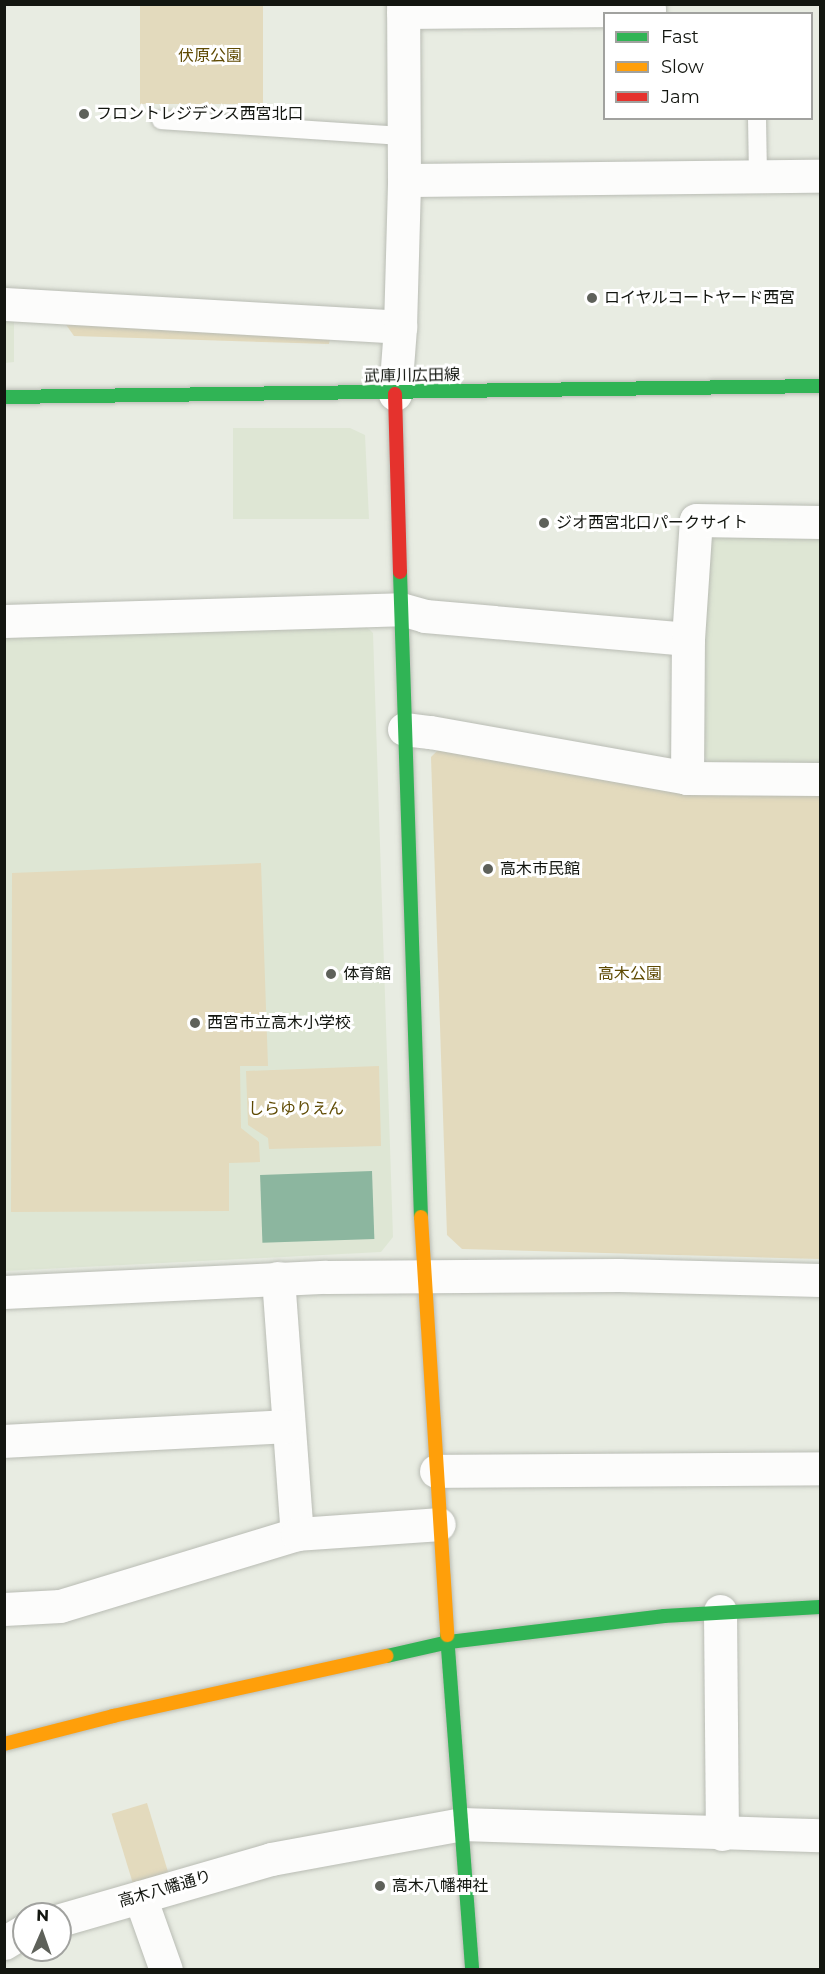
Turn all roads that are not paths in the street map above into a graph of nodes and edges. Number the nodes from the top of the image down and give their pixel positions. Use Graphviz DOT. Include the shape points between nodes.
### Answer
graph roads {
  1 [pos="648,4"];
  2 [pos="403,8"];
  3 [pos="161,120"];
  4 [pos="758,120"];
  5 [pos="404,136"];
  6 [pos="758,176"];
  7 [pos="820,176"];
  8 [pos="404,180"];
  9 [pos="4,304"];
  10 [pos="400,327"];
  11 [pos="820,386"];
  12 [pos="395,393"];
  13 [pos="4,397"];
  14 [pos="820,522"];
  15 [pos="400,609"];
  16 [pos="4,621"];
  17 [pos="688,639"];
  18 [pos="404,729"];
  19 [pos="687,778"];
  20 [pos="820,779"];
  21 [pos="424,1276"];
  22 [pos="278,1278"];
  23 [pos="820,1280"];
  24 [pos="4,1292"];
  25 [pos="287,1426"];
  26 [pos="4,1441"];
  27 [pos="820,1468"];
  28 [pos="436,1471"];
  29 [pos="439,1524"];
  30 [pos="297,1534"];
  31 [pos="820,1607"];
  32 [pos="4,1609"];
  33 [pos="720,1611"];
  34 [pos="449,1642"];
  35 [pos="4,1744"];
  36 [pos="461,1824"];
  37 [pos="722,1833"];
  38 [pos="820,1835"];
  39 [pos="140,1897"];
  40 [pos="72,1917"];
  41 [pos="166,1970"];
  42 [pos="472,1970"];
  1 -- 2 [label="street" via="648,10"];
  2 -- 5 [label="street"];
  3 -- 5 [label="lane"];
  4 -- 6 [label="lane"];
  5 -- 8 [label="street"];
  6 -- 7 [label="street"];
  6 -- 8 [label="street"];
  8 -- 10 [label="street"];
  9 -- 10 [label="street"];
  10 -- 12 [label="street"];
  11 -- 12 [label="street, 武庫川広田線"];
  12 -- 13 [label="street, 武庫川広田線"];
  12 -- 15 [label="street"];
  14 -- 17 [label="street" via="696,520"];
  15 -- 16 [label="street"];
  15 -- 17 [label="street" via="425,616"];
  15 -- 18 [label="street"];
  17 -- 19 [label="street"];
  18 -- 19 [label="street"];
  18 -- 21 [label="street"];
  19 -- 20 [label="street"];
  21 -- 22 [label="street"];
  21 -- 23 [label="street"];
  21 -- 28 [label="street"];
  22 -- 24 [label="street"];
  22 -- 25 [label="street"];
  25 -- 26 [label="street"];
  25 -- 30 [label="street"];
  27 -- 28 [label="street"];
  28 -- 29 [label="street"];
  29 -- 30 [label="street"];
  29 -- 34 [label="street"];
  30 -- 32 [label="street" via="60,1606"];
  31 -- 33 [label="street"];
  33 -- 34 [label="street"];
  33 -- 37 [label="street"];
  34 -- 35 [label="street"];
  34 -- 36 [label="street"];
  36 -- 37 [label="street, 高木八幡通り"];
  36 -- 39 [label="street, 高木八幡通り" via="271,1859"];
  36 -- 42 [label="street"];
  37 -- 38 [label="street"];
  39 -- 40 [label="street, 高木八幡通り"];
  39 -- 41 [label="street"];
}
